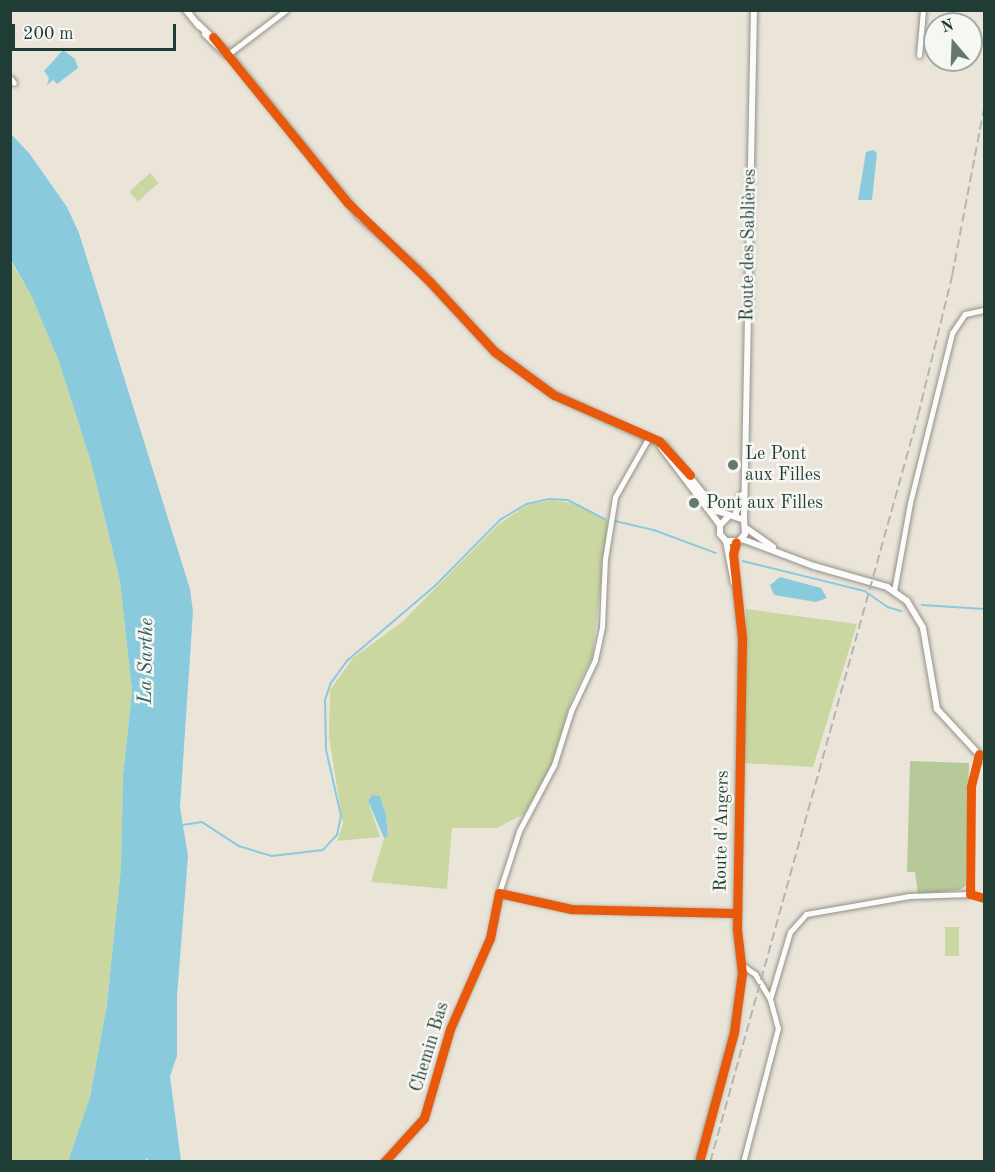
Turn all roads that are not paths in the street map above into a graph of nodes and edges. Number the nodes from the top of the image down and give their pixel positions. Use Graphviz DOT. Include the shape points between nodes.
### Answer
graph roads {
  1 [pos="186,10"];
  2 [pos="286,10"];
  3 [pos="754,10"];
  4 [pos="923,10"];
  5 [pos="227,55"];
  6 [pos="919,55"];
  7 [pos="984,310"];
  8 [pos="649,437"];
  9 [pos="744,479"];
  10 [pos="731,516"];
  11 [pos="744,520"];
  12 [pos="720,525"];
  13 [pos="746,528"];
  14 [pos="739,540"];
  15 [pos="726,541"];
  16 [pos="786,555"];
  17 [pos="898,566"];
  18 [pos="887,587"];
  19 [pos="894,591"];
  20 [pos="740,604"];
  21 [pos="984,760"];
  22 [pos="499,894"];
  23 [pos="970,894"];
  24 [pos="737,913"];
  25 [pos="742,965"];
  26 [pos="770,999"];
  27 [pos="384,1161"];
  28 [pos="699,1161"];
  29 [pos="743,1161"];
  1 -- 5 [label="street"];
  2 -- 5 [label="street"];
  3 -- 9 [label="street, Route des Sablières"];
  4 -- 6 [label="street"];
  5 -- 8 [label="street" via="359,216 430,282 508,364 554,395"];
  7 -- 17 [label="street" via="965,314 952,333"];
  8 -- 10 [label="street" via="672,452 707,500"];
  8 -- 12 [label="street" via="665,451 698,501"];
  8 -- 22 [label="street, Chemin Bas" via="615,497 595,660 571,711 554,765 519,831"];
  9 -- 10 [label="street, Route des Sablières"];
  9 -- 11 [label="street, Route des Sablières"];
  10 -- 11 [label="street"];
  10 -- 12 [label="street"];
  11 -- 13 [label="street"];
  12 -- 15 [label="street" via="720,534"];
  13 -- 14 [label="street"];
  13 -- 16 [label="street"];
  14 -- 15 [label="street"];
  14 -- 16 [label="street"];
  14 -- 20 [label="street, Route d'Angers" via="733,554"];
  15 -- 20 [label="street, Route d'Angers"];
  16 -- 18 [label="street"];
  17 -- 18 [label="street"];
  17 -- 19 [label="street"];
  18 -- 19 [label="street"];
  19 -- 21 [label="street" via="907,601 920,622 937,709"];
  20 -- 24 [label="street, Route d'Angers"];
  22 -- 24 [label="street" via="572,909"];
  22 -- 27 [label="street, Chemin Bas" via="490,938 450,1029 424,1118"];
  23 -- 26 [label="street" via="909,896 806,914 790,932"];
  24 -- 25 [label="street, Route d'Angers"];
  25 -- 26 [label="street" via="755,974"];
  25 -- 28 [label="street, Route d'Angers" via="734,1032"];
  26 -- 29 [label="street" via="777,1035"];
}
